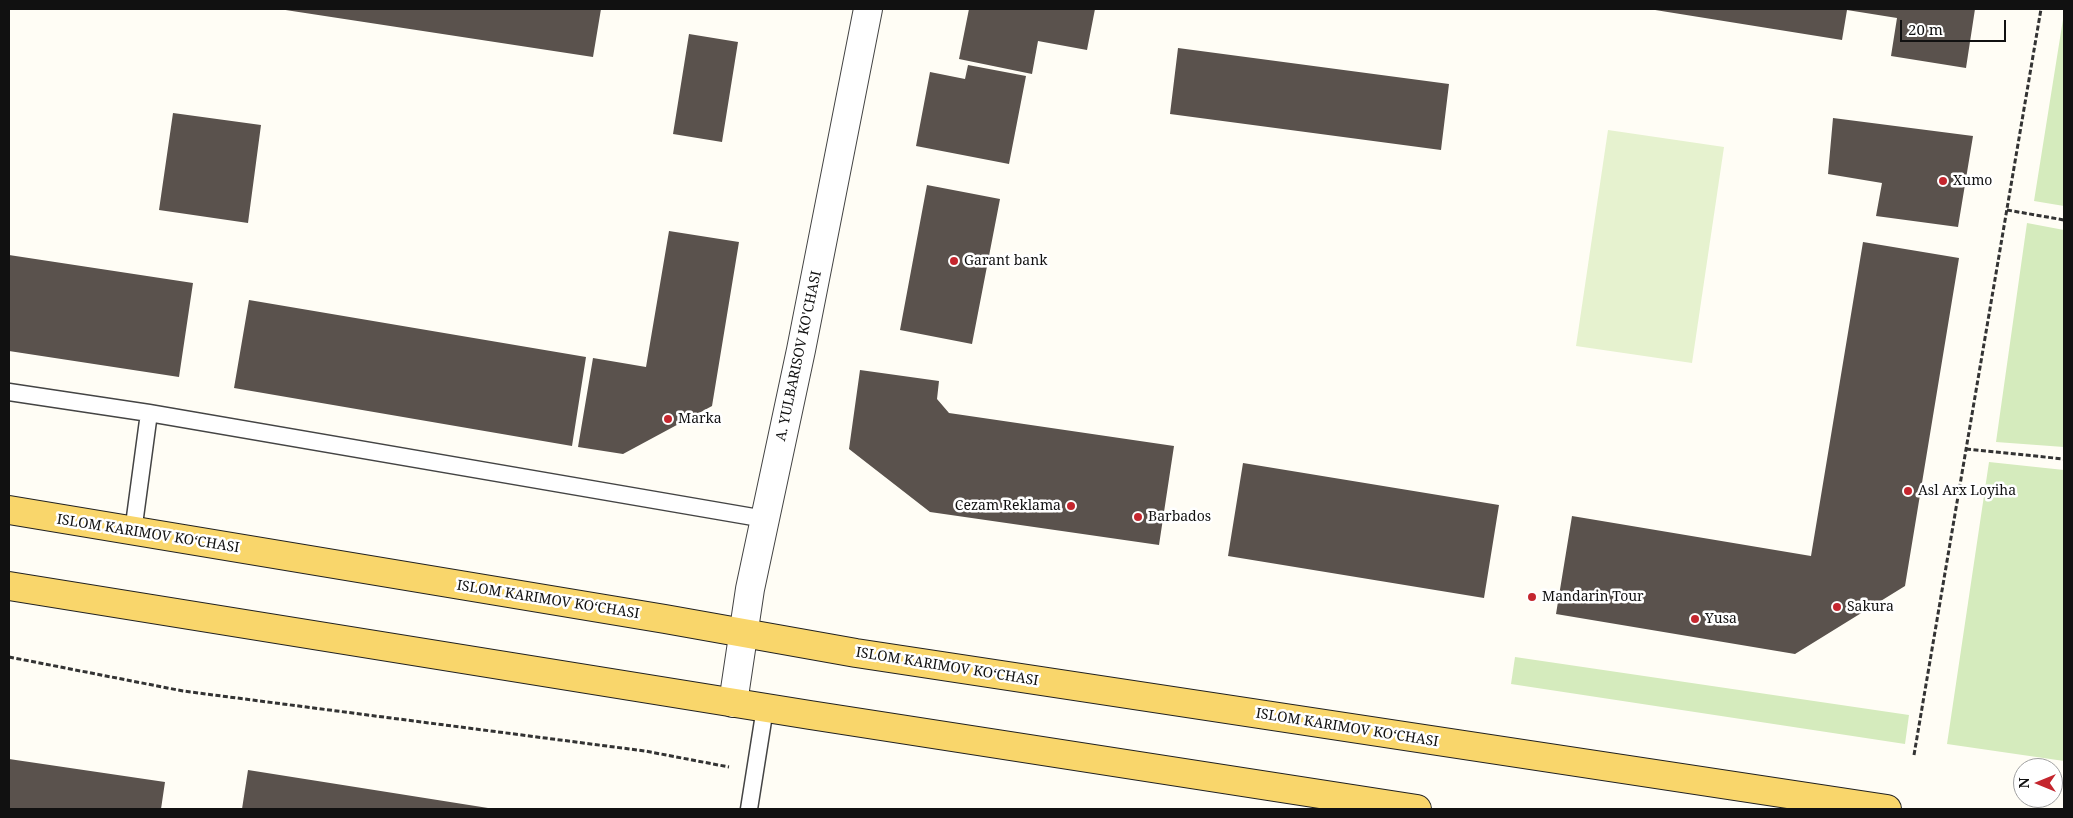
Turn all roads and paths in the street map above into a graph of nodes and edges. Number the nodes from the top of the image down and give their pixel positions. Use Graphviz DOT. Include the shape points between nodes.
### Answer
graph roads {
  1 [pos="868,9"];
  2 [pos="2041,9"];
  3 [pos="2007,210"];
  4 [pos="2064,220"];
  5 [pos="9,392"];
  6 [pos="150,413"];
  7 [pos="1966,449"];
  8 [pos="2064,459"];
  9 [pos="9,510"];
  10 [pos="765,518"];
  11 [pos="134,532"];
  12 [pos="9,586"];
  13 [pos="743,633"];
  14 [pos="9,657"];
  15 [pos="733,703"];
  16 [pos="765,708"];
  17 [pos="1914,755"];
  18 [pos="736,769"];
  19 [pos="749,809"];
  20 [pos="1417,809"];
  21 [pos="1887,809"];
  1 -- 10 [label="street, A. YULBARISOV KO'CHASI"];
  2 -- 3 [label="path"];
  3 -- 4 [label="path"];
  3 -- 7 [label="path"];
  5 -- 6 [label="lane"];
  6 -- 10 [label="lane"];
  6 -- 11 [label="lane"];
  7 -- 8 [label="path"];
  7 -- 17 [label="path"];
  9 -- 11 [label="main road, ISLOM KARIMOV KO‘CHASI"];
  10 -- 13 [label="street, A. YULBARISOV KO'CHASI"];
  11 -- 13 [label="main road, ISLOM KARIMOV KO‘CHASI"];
  12 -- 15 [label="main road"];
  13 -- 15 [label="street, A. YULBARISOV KO'CHASI"];
  13 -- 21 [label="main road, ISLOM KARIMOV KO‘CHASI" via="856,653"];
  14 -- 18 [label="path" via="183,691 645,751"];
  15 -- 16 [label="main road"];
  16 -- 19 [label="lane"];
  16 -- 20 [label="main road"];
}
